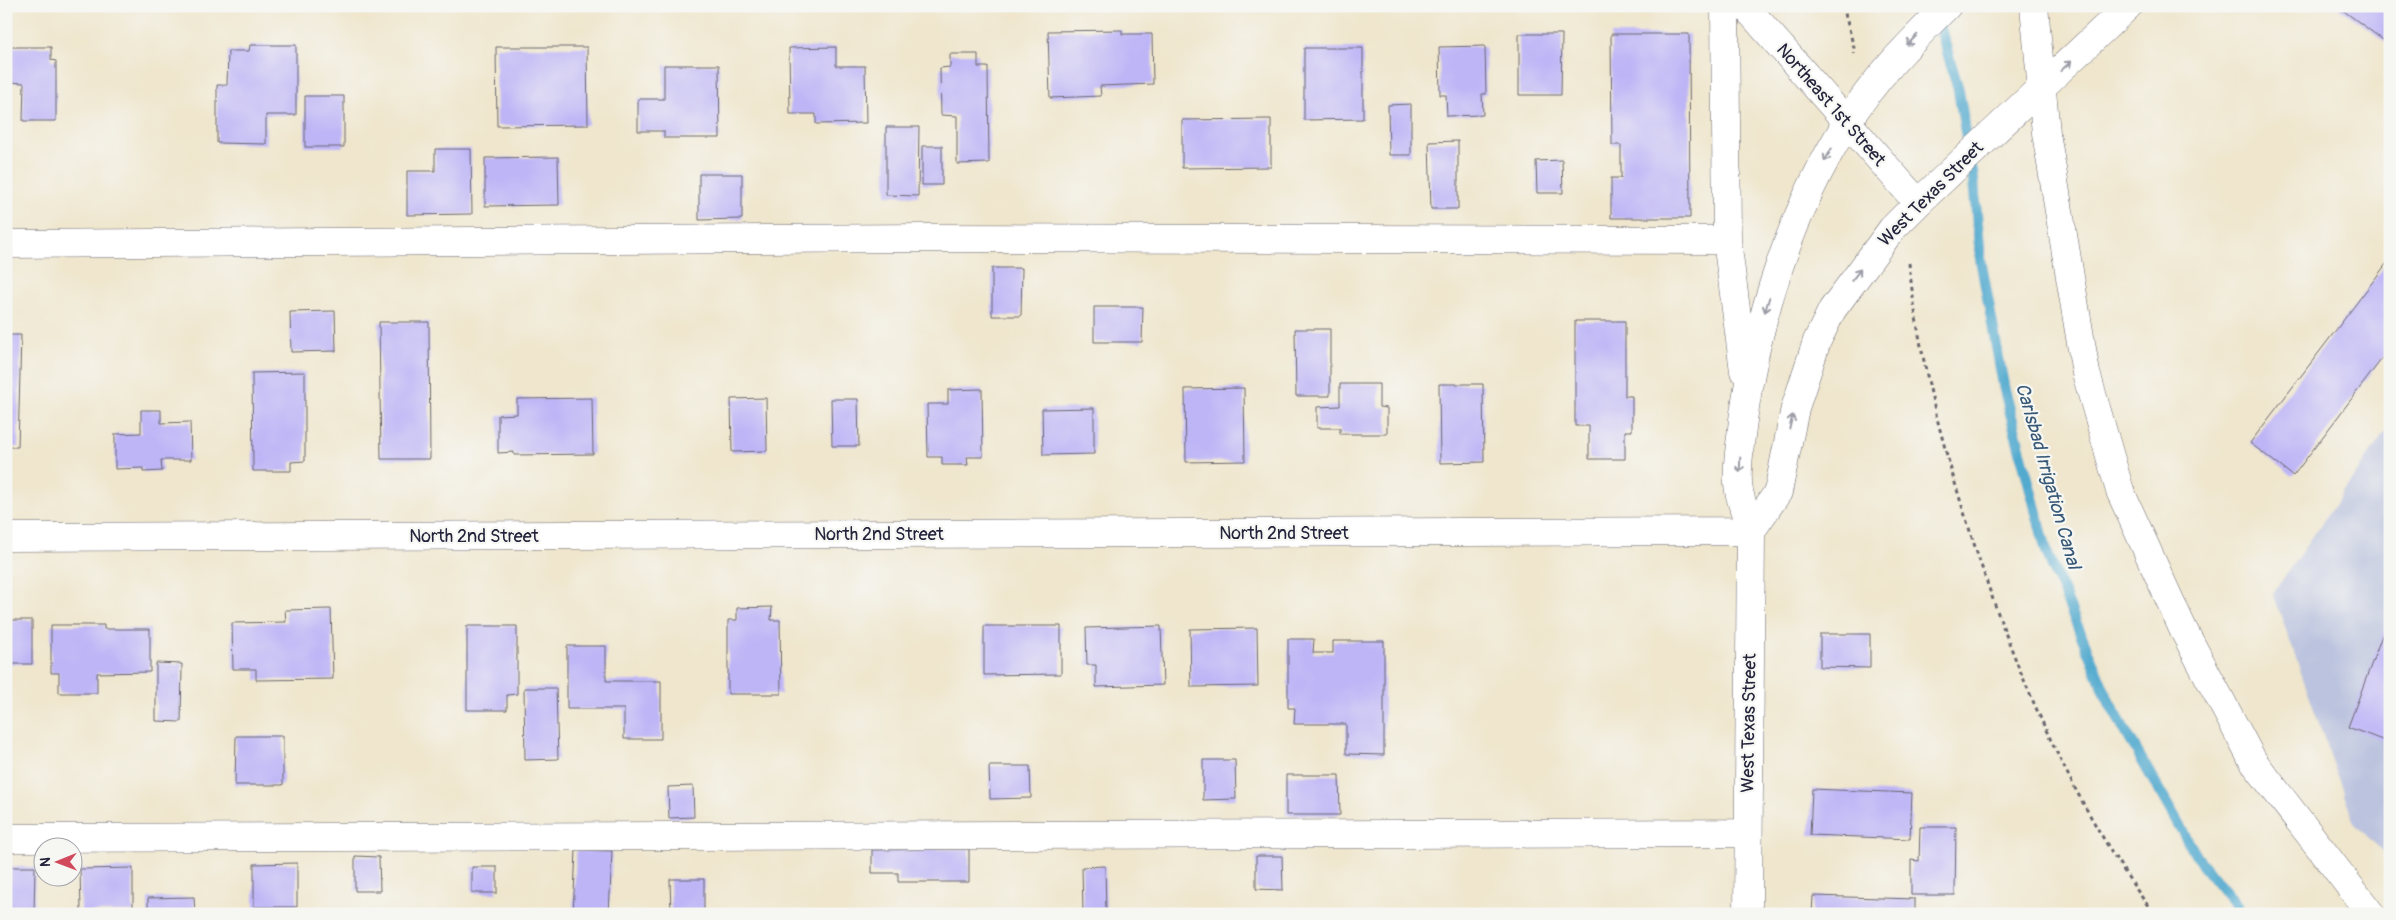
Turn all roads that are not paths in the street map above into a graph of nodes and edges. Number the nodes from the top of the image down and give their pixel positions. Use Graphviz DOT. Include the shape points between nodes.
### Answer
graph roads {
  1 [pos="1724,6"];
  2 [pos="1745,6"];
  3 [pos="1947,6"];
  4 [pos="2034,6"];
  5 [pos="2128,6"];
  6 [pos="2043,87"];
  7 [pos="1846,124"];
  8 [pos="1918,203"];
  9 [pos="1728,240"];
  10 [pos="6,244"];
  11 [pos="1747,394"];
  12 [pos="1751,531"];
  13 [pos="6,538"];
  14 [pos="1748,833"];
  15 [pos="6,838"];
  16 [pos="1748,914"];
  17 [pos="2371,914"];
  1 -- 9 [label="street"];
  2 -- 7 [label="street, Northeast 1st Street"];
  3 -- 7 [label="street, West Texas Street, one-way" via="1873,84"];
  4 -- 6 [label="street"];
  6 -- 5 [label="street, West Texas Street, one-way"];
  6 -- 8 [label="street, West Texas Street"];
  6 -- 17 [label="street" via="2046,133 2086,373 2120,491 2184,629 2253,761"];
  7 -- 8 [label="street, Northeast 1st Street"];
  7 -- 11 [label="street, West Texas Street, one-way" via="1825,161 1786,246 1766,306"];
  12 -- 8 [label="street, West Texas Street, one-way" via="1778,492 1795,408 1817,341 1832,310 1892,229"];
  9 -- 10 [label="street" via="916,238"];
  9 -- 11 [label="street"];
  11 -- 12 [label="street, West Texas Street, one-way" via="1740,440 1739,490"];
  12 -- 13 [label="street, North 2nd Street"];
  12 -- 14 [label="street, West Texas Street"];
  14 -- 15 [label="street"];
  14 -- 16 [label="street, West Texas Street"];
}
